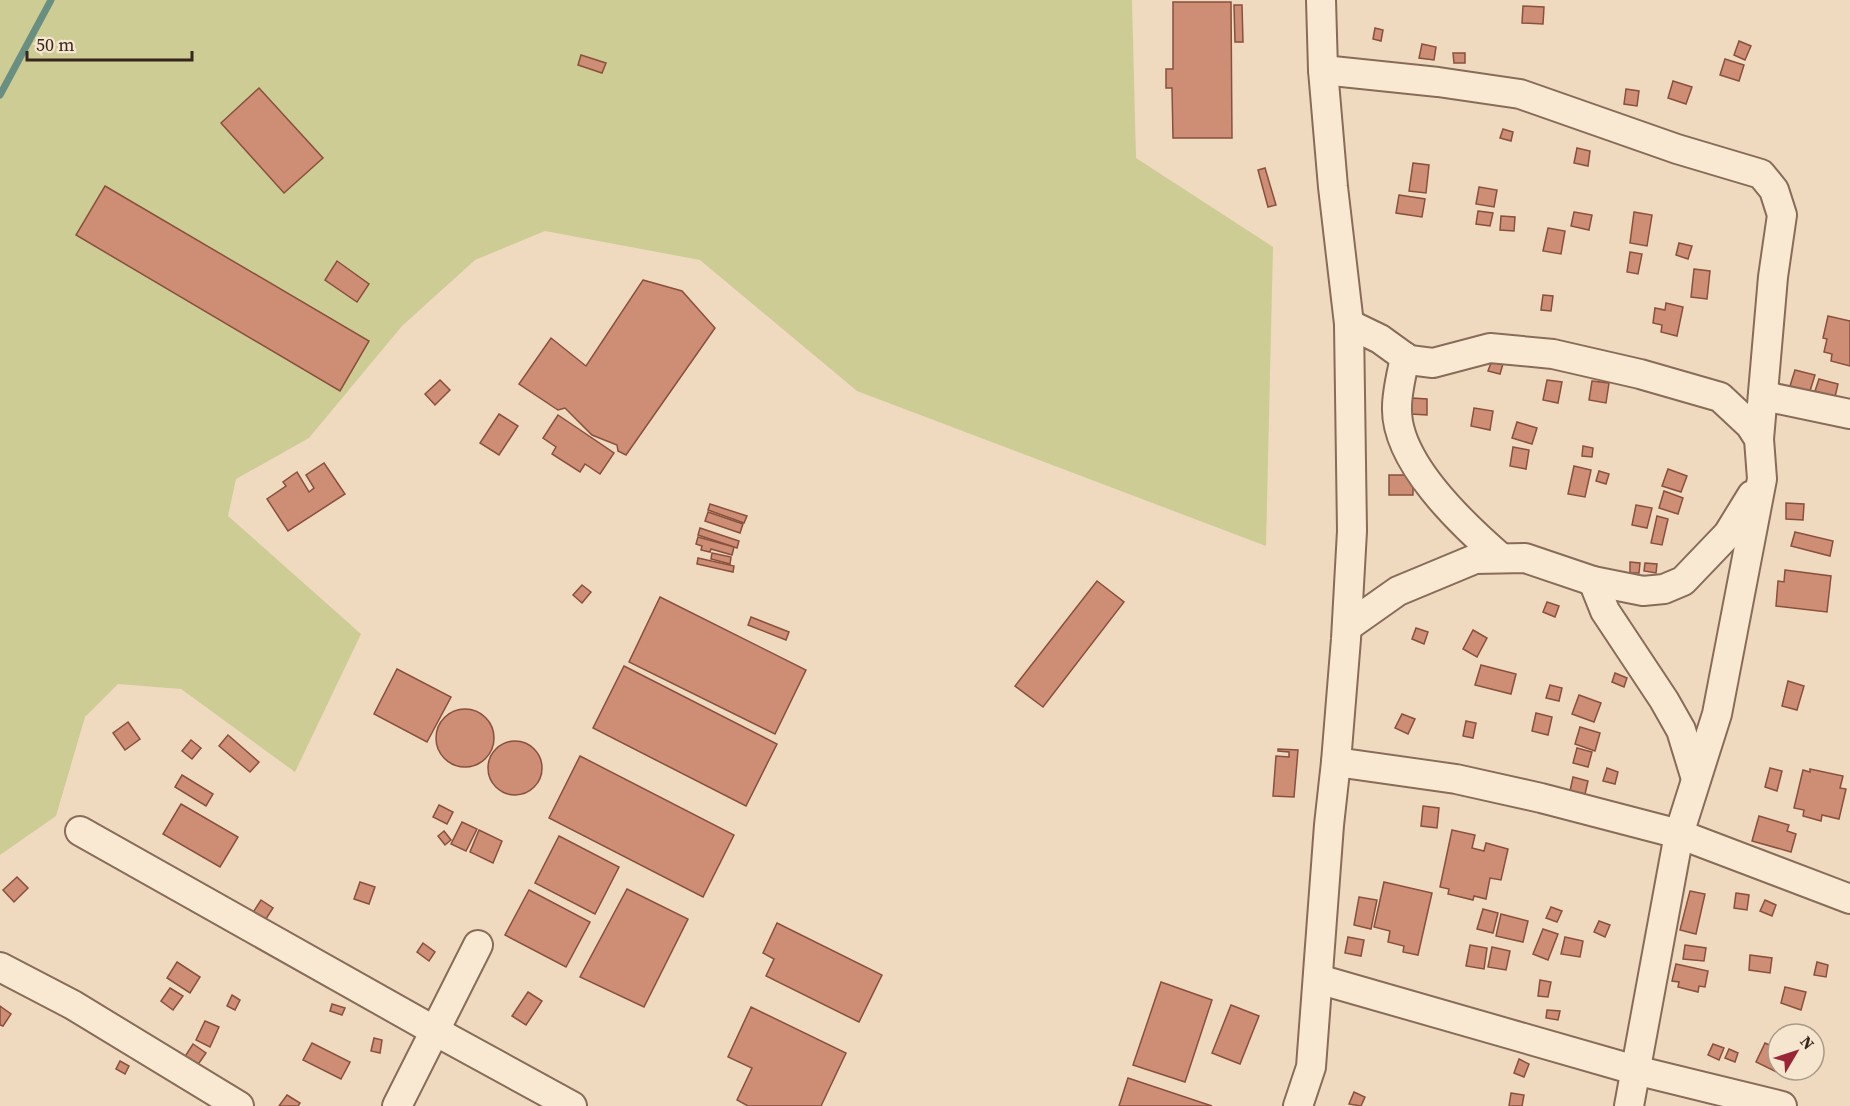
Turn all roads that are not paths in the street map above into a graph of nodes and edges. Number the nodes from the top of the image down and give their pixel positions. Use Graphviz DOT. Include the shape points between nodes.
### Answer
graph roads {
  1 [pos="1321,0"];
  2 [pos="1323,70"];
  3 [pos="1349,324"];
  4 [pos="1405,357"];
  5 [pos="1764,396"];
  6 [pos="1850,414"];
  7 [pos="1759,439"];
  8 [pos="1762,479"];
  9 [pos="1500,557"];
  10 [pos="1593,581"];
  11 [pos="1347,627"];
  12 [pos="1336,762"];
  13 [pos="1696,779"];
  14 [pos="80,831"];
  15 [pos="1679,834"];
  16 [pos="1850,899"];
  17 [pos="478,945"];
  18 [pos="0,968"];
  19 [pos="1318,979"];
  20 [pos="435,1031"];
  21 [pos="1635,1071"];
  22 [pos="239,1106"];
  23 [pos="397,1106"];
  24 [pos="572,1106"];
  25 [pos="1298,1106"];
  26 [pos="1629,1106"];
  27 [pos="1782,1106"];
  1 -- 2 [label="street"];
  2 -- 3 [label="street"];
  2 -- 5 [label="street" via="1520,94 1761,174 1774,190 1782,215"];
  3 -- 4 [label="street"];
  3 -- 11 [label="street" via="1352,531"];
  4 -- 7 [label="street" via="1433,363 1490,348 1553,354 1640,374 1720,397"];
  4 -- 9 [label="street" via="1396,408 1404,444 1438,497"];
  5 -- 6 [label="street"];
  5 -- 7 [label="street"];
  7 -- 8 [label="street"];
  8 -- 10 [label="street" via="1728,534 1683,581 1643,591"];
  8 -- 13 [label="street" via="1717,714"];
  9 -- 10 [label="street" via="1525,558"];
  9 -- 11 [label="street" via="1475,559 1398,591"];
  10 -- 13 [label="street" via="1605,611 1680,730"];
  11 -- 12 [label="street"];
  12 -- 15 [label="street" via="1456,779"];
  12 -- 19 [label="street"];
  13 -- 15 [label="street"];
  14 -- 20 [label="street"];
  15 -- 16 [label="street"];
  15 -- 21 [label="street"];
  17 -- 20 [label="street"];
  18 -- 22 [label="street" via="73,1005"];
  19 -- 21 [label="street"];
  19 -- 25 [label="street" via="1311,1067"];
  20 -- 23 [label="street"];
  20 -- 24 [label="street"];
  21 -- 26 [label="street"];
  21 -- 27 [label="street"];
}
